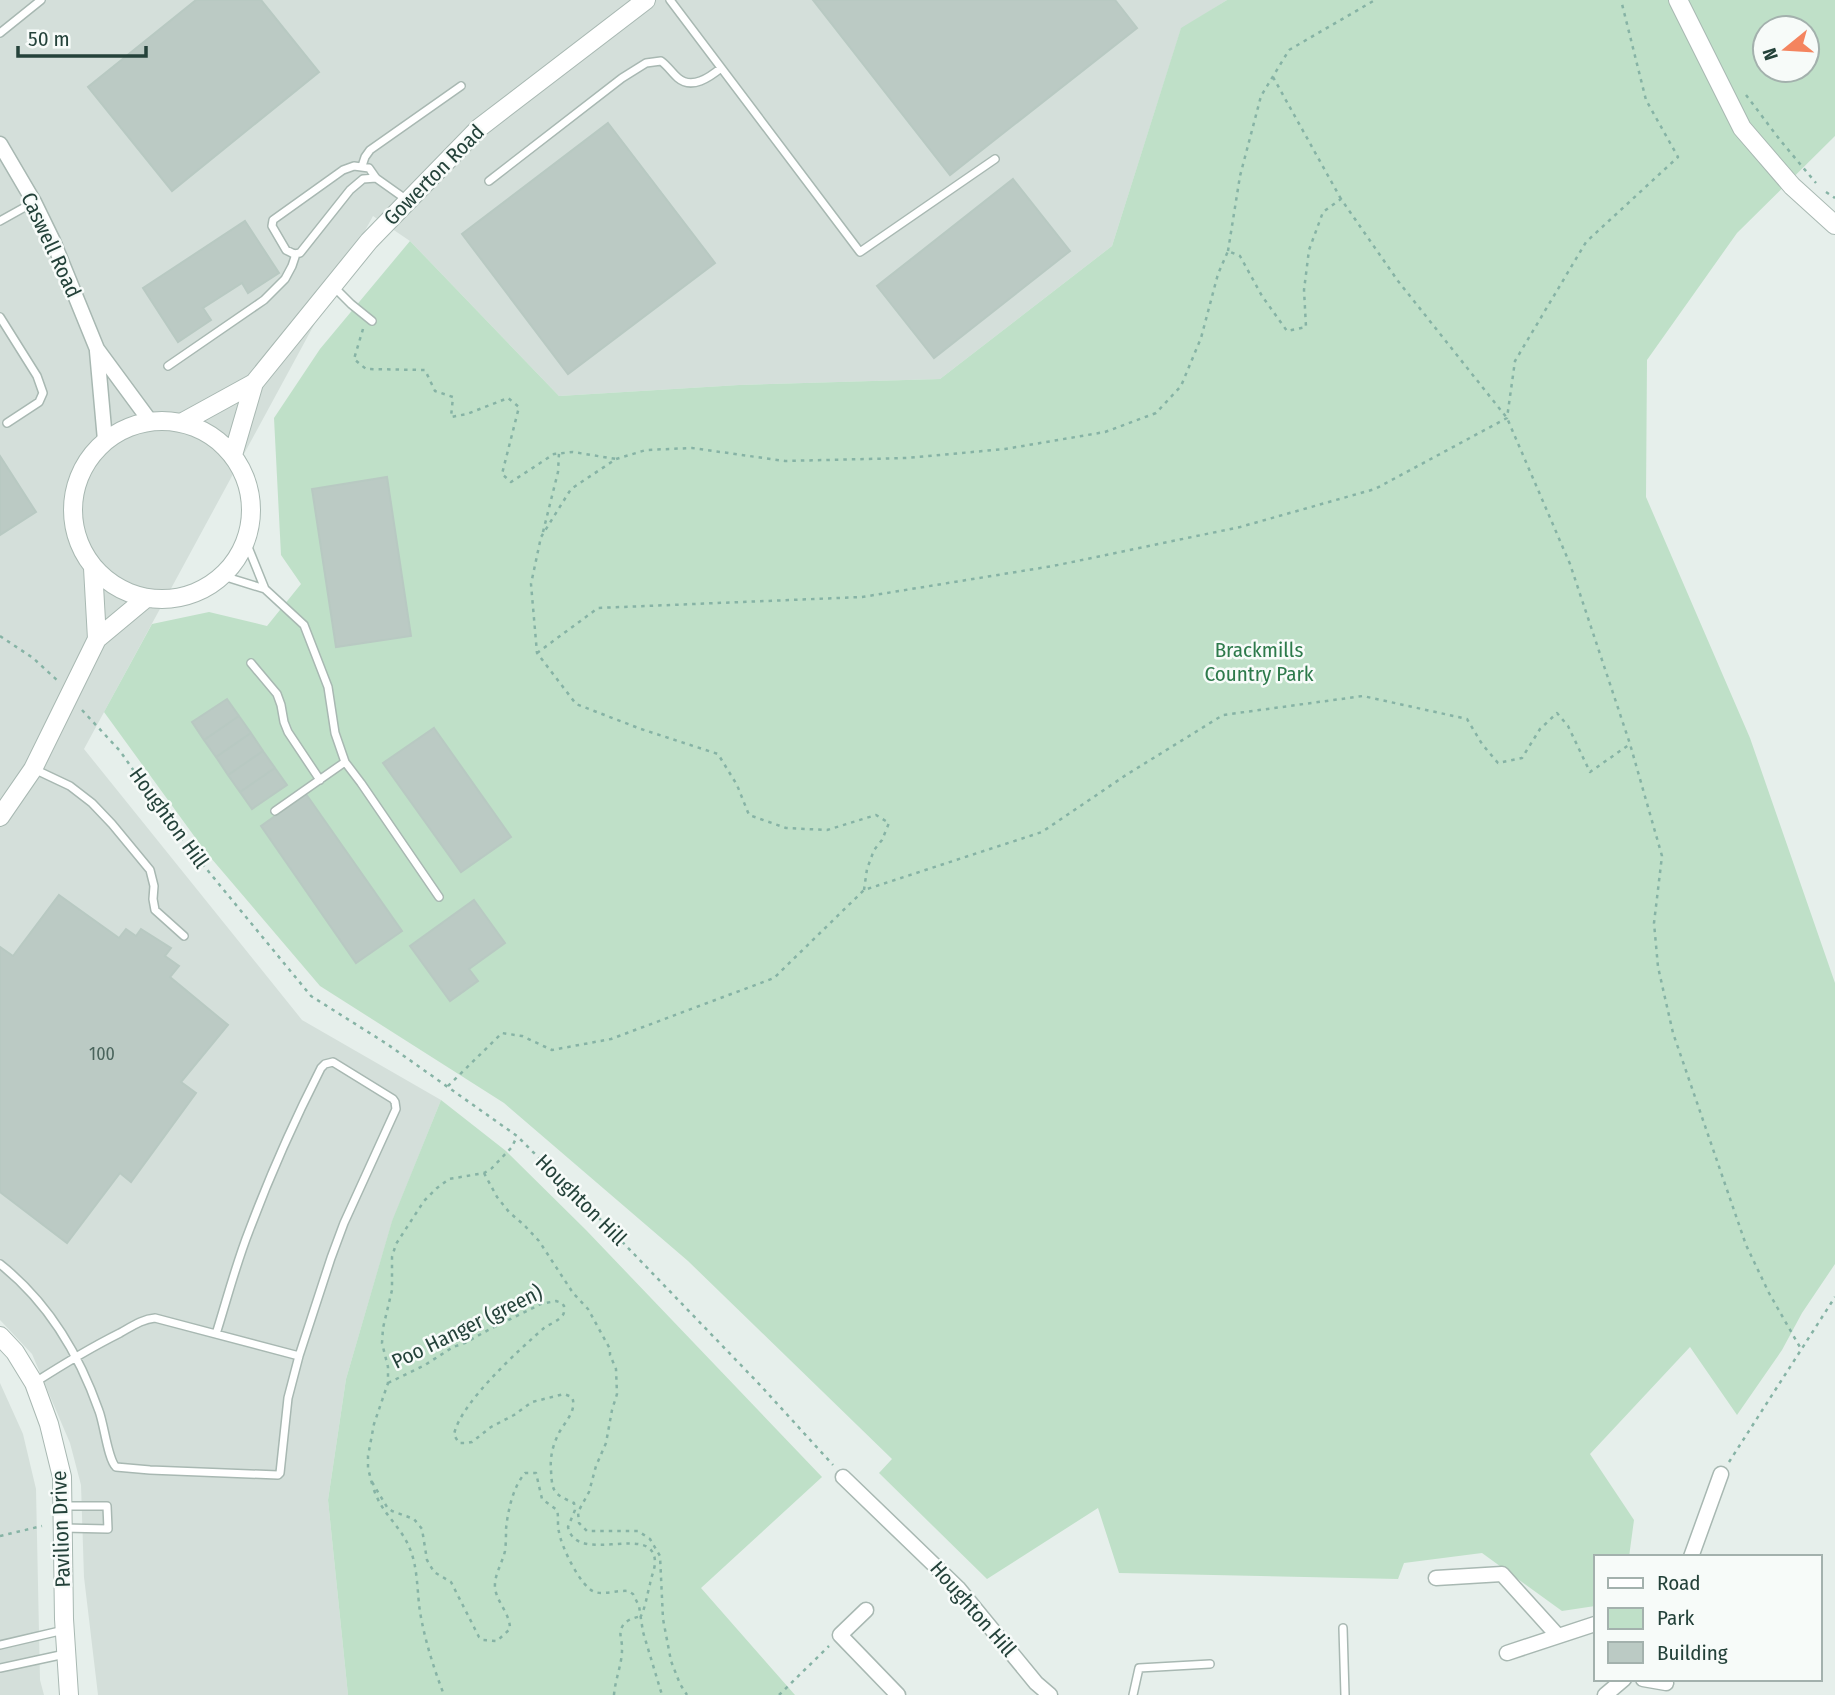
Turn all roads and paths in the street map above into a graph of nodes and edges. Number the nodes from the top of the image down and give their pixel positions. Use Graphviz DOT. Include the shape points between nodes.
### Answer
graph roads {
  1 [pos="41,0"];
  2 [pos="646,0"];
  3 [pos="670,0"];
  4 [pos="1375,0"];
  5 [pos="1621,0"];
  6 [pos="1678,0"];
  7 [pos="0,33"];
  8 [pos="721,68"];
  9 [pos="1273,77"];
  10 [pos="461,86"];
  11 [pos="1743,90"];
  12 [pos="0,144"];
  13 [pos="995,159"];
  14 [pos="362,166"];
  15 [pos="376,178"];
  16 [pos="489,181"];
  17 [pos="1835,198"];
  18 [pos="1341,199"];
  19 [pos="408,201"];
  20 [pos="34,202"];
  21 [pos="0,221"];
  22 [pos="1835,225"];
  23 [pos="1228,251"];
  24 [pos="296,254"];
  25 [pos="333,286"];
  26 [pos="0,317"];
  27 [pos="370,320"];
  28 [pos="97,349"];
  29 [pos="168,366"];
  30 [pos="254,383"];
  31 [pos="1507,418"];
  32 [pos="150,421"];
  33 [pos="183,422"];
  34 [pos="7,423"];
  35 [pos="105,440"];
  36 [pos="559,453"];
  37 [pos="233,455"];
  38 [pos="616,459"];
  39 [pos="541,537"];
  40 [pos="246,542"];
  41 [pos="93,568"];
  42 [pos="223,576"];
  43 [pos="265,589"];
  44 [pos="145,598"];
  45 [pos="0,636"];
  46 [pos="97,639"];
  47 [pos="537,653"];
  48 [pos="250,663"];
  49 [pos="60,683"];
  50 [pos="98,727"];
  51 [pos="1630,744"];
  52 [pos="345,762"];
  53 [pos="33,769"];
  54 [pos="320,780"];
  55 [pos="275,811"];
  56 [pos="0,817"];
  57 [pos="864,890"];
  58 [pos="439,897"];
  59 [pos="184,936"];
  60 [pos="448,1086"];
  61 [pos="517,1136"];
  62 [pos="484,1173"];
  63 [pos="0,1264"];
  64 [pos="1835,1297"];
  65 [pos="216,1334"];
  66 [pos="0,1336"];
  67 [pos="1801,1349"];
  68 [pos="76,1356"];
  69 [pos="299,1356"];
  70 [pos="388,1382"];
  71 [pos="34,1383"];
  72 [pos="1721,1474"];
  73 [pos="843,1477"];
  74 [pos="372,1482"];
  75 [pos="62,1506"];
  76 [pos="42,1526"];
  77 [pos="63,1528"];
  78 [pos="0,1536"];
  79 [pos="1692,1555"];
  80 [pos="1436,1578"];
  81 [pos="866,1610"];
  82 [pos="641,1616"];
  83 [pos="1594,1624"];
  84 [pos="1343,1628"];
  85 [pos="64,1629"];
  86 [pos="840,1635"];
  87 [pos="1558,1636"];
  88 [pos="0,1644"];
  89 [pos="1507,1653"];
  90 [pos="66,1654"];
  91 [pos="1210,1664"];
  92 [pos="0,1668"];
  93 [pos="1622,1681"];
  94 [pos="69,1695"];
  95 [pos="444,1695"];
  96 [pos="614,1695"];
  97 [pos="662,1695"];
  98 [pos="687,1695"];
  99 [pos="779,1695"];
  100 [pos="898,1695"];
  101 [pos="1050,1695"];
  102 [pos="1133,1695"];
  103 [pos="1345,1695"];
  104 [pos="1605,1695"];
  1 -- 7 [label="lane"];
  2 -- 19 [label="street, Gowerton Road" via="479,128"];
  3 -- 8 [label="lane"];
  4 -- 9 [label="path" via="1289,50"];
  5 -- 31 [label="path" via="1646,100 1678,157 1586,242 1515,361"];
  6 -- 22 [label="street" via="1742,128 1792,186"];
  8 -- 13 [label="lane" via="860,252"];
  8 -- 16 [label="lane" via="706,79 687,83 661,61 646,63"];
  9 -- 18 [label="path"];
  9 -- 23 [label="path" via="1261,96 1240,176"];
  10 -- 14 [label="lane" via="370,150"];
  11 -- 17 [label="path" via="1820,187"];
  12 -- 20 [label="street, Caswell Road"];
  14 -- 15 [label="lane"];
  14 -- 24 [label="lane" via="343,170 273,220 286,250"];
  15 -- 19 [label="lane"];
  15 -- 24 [label="lane" via="363,179 350,190"];
  18 -- 23 [label="path" via="1323,212 1309,250 1306,327 1287,331 1240,256"];
  18 -- 31 [label="path" via="1398,281"];
  19 -- 25 [label="street, Gowerton Road"];
  20 -- 21 [label="lane"];
  20 -- 28 [label="street, Caswell Road"];
  23 -- 38 [label="path" via="1181,386 1156,413 1105,432 1005,449 907,458 785,461 692,448 646,450"];
  24 -- 29 [label="lane" via="285,279 264,300"];
  25 -- 27 [label="lane"];
  25 -- 30 [label="street, Gowerton Road"];
  26 -- 34 [label="lane" via="43,393 38,402"];
  27 -- 36 [label="path" via="354,359 366,369 425,370 435,391 453,397 451,417 508,398 519,407 502,474 511,482"];
  28 -- 32 [label="street, Caswell Road"];
  28 -- 35 [label="street, Caswell Road"];
  30 -- 33 [label="street, Gowerton Road"];
  30 -- 37 [label="street, Gowerton Road"];
  31 -- 47 [label="path" via="1375,489 1240,527 1053,566 862,597 598,608"];
  31 -- 51 [label="path" via="1570,564"];
  32 -- 33 [label="street"];
  32 -- 35 [label="street" via="126,427"];
  33 -- 37 [label="street" via="211,434"];
  35 -- 41 [label="street" via="86,461 75,487 72,516 79,543"];
  36 -- 38 [label="path"];
  36 -- 39 [label="path"];
  37 -- 40 [label="street" via="248,482 252,512"];
  38 -- 39 [label="path" via="571,489"];
  39 -- 47 [label="path" via="531,584"];
  40 -- 42 [label="street"];
  40 -- 43 [label="lane"];
  41 -- 44 [label="street" via="116,588"];
  41 -- 46 [label="street"];
  42 -- 43 [label="lane"];
  42 -- 44 [label="street" via="200,592 173,600"];
  43 -- 52 [label="lane" via="304,625 328,687"];
  44 -- 46 [label="street"];
  45 -- 49 [label="path"];
  46 -- 53 [label="street"];
  47 -- 57 [label="path" via="576,704 719,754 749,814 786,828 827,830 876,815 889,823 874,850"];
  48 -- 54 [label="lane" via="277,694 288,732"];
  50 -- 60 [label="path, Houghton Hill" via="181,838 311,996"];
  51 -- 57 [label="path" via="1590,772 1557,713 1540,729 1522,758 1498,763 1467,719 1363,696 1223,715 1042,832"];
  51 -- 67 [label="path" via="1662,856 1654,923 1658,967 1674,1033 1746,1245"];
  52 -- 54 [label="lane"];
  52 -- 58 [label="lane"];
  53 -- 56 [label="street"];
  53 -- 59 [label="lane" via="70,786 113,824 150,870 155,910"];
  54 -- 55 [label="lane"];
  57 -- 60 [label="path" via="774,978 611,1039 552,1050 522,1036 502,1033"];
  60 -- 61 [label="path, Houghton Hill"];
  61 -- 62 [label="path" via="504,1157"];
  61 -- 73 [label="path, Houghton Hill" via="761,1386"];
  62 -- 70 [label="path" via="450,1180 437,1188 396,1244 382,1343"];
  62 -- 98 [label="path" via="497,1197 539,1241 588,1309 610,1349 618,1394 606,1443 578,1518 587,1531 638,1531 654,1544 660,1556 663,1619 671,1661"];
  63 -- 68 [label="lane" via="48,1312"];
  64 -- 67 [label="path"];
  65 -- 68 [label="lane" via="149,1319"];
  65 -- 69 [label="lane"];
  65 -- 69 [label="lane" via="275,1166 321,1068 333,1062 393,1099 396,1109 344,1223"];
  66 -- 71 [label="street, Pavilion Drive"];
  67 -- 72 [label="path"];
  68 -- 69 [label="lane" via="98,1406 116,1467 276,1476"];
  68 -- 71 [label="lane"];
  70 -- 74 [label="path" via="370,1443"];
  70 -- 82 [label="path, Poo Hanger (green)" via="525,1311 562,1303 562,1317 495,1375 468,1407 454,1435 459,1443 472,1442 532,1402 564,1394 572,1397 571,1414 553,1448 552,1487 560,1498 574,1503 568,1527 578,1542 640,1545 653,1554"];
  71 -- 75 [label="street, Pavilion Drive" via="62,1477"];
  72 -- 79 [label="street"];
  73 -- 101 [label="street, Houghton Hill" via="958,1587"];
  74 -- 82 [label="path" via="387,1507 414,1519 422,1529 427,1560 434,1572 451,1582 481,1639 498,1641 510,1629 495,1579 517,1483 525,1472 537,1474 542,1499 557,1510 559,1535 583,1581 598,1593 629,1591"];
  74 -- 95 [label="path" via="379,1503 411,1550 421,1615"];
  75 -- 77 [label="street, Pavilion Drive"];
  75 -- 77 [label="lane" via="107,1506 108,1518 108,1529"];
  76 -- 78 [label="path"];
  77 -- 85 [label="street, Pavilion Drive"];
  80 -- 87 [label="street" via="1502,1574"];
  81 -- 86 [label="street"];
  82 -- 96 [label="path" via="626,1621 620,1631 623,1647"];
  82 -- 97 [label="path"];
  83 -- 87 [label="street"];
  84 -- 103 [label="lane"];
  85 -- 88 [label="lane"];
  85 -- 90 [label="street, Pavilion Drive"];
  86 -- 99 [label="path"];
  86 -- 100 [label="street"];
  87 -- 89 [label="street"];
  90 -- 92 [label="lane"];
  90 -- 94 [label="street, Pavilion Drive"];
  91 -- 102 [label="lane" via="1139,1668"];
  93 -- 104 [label="street"];
}
